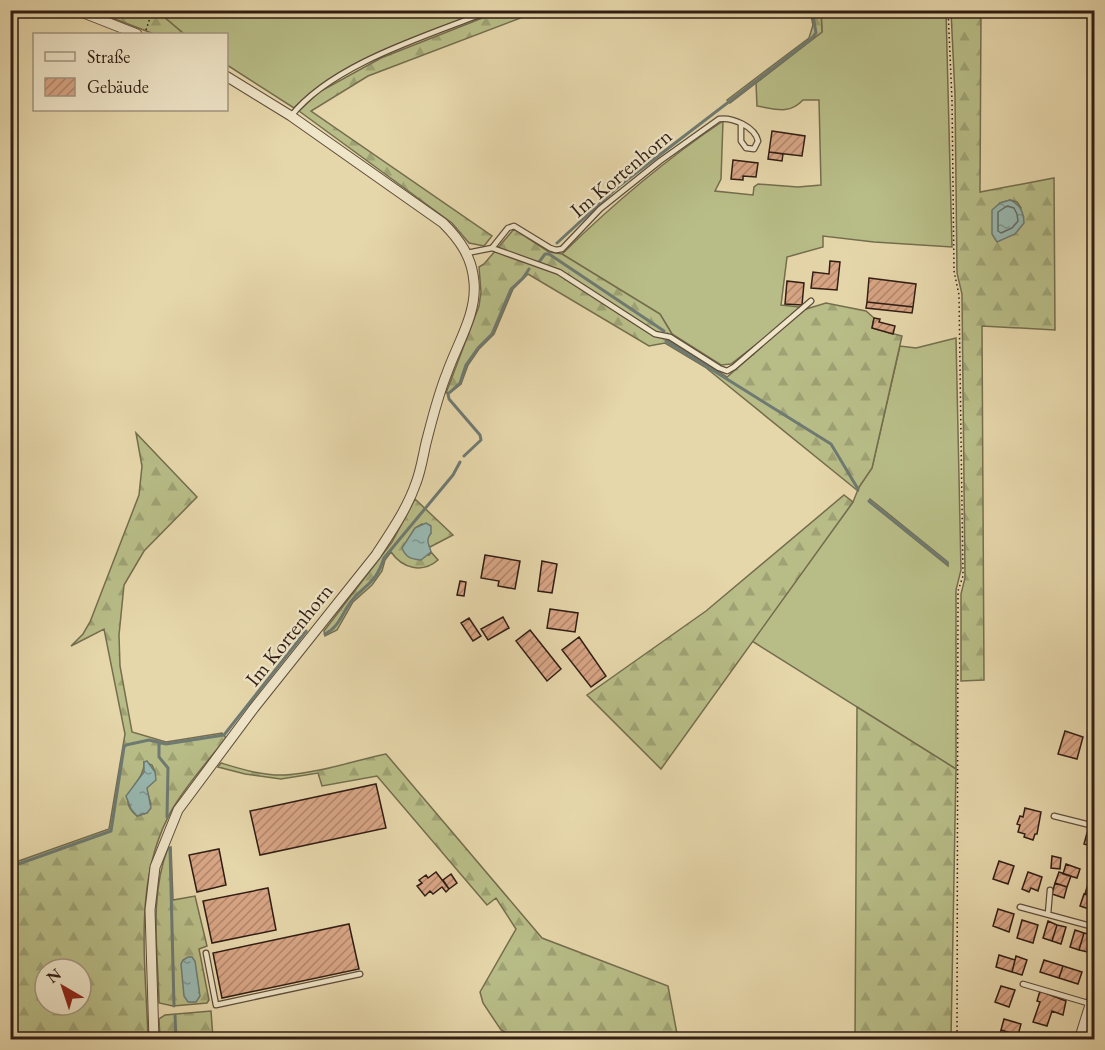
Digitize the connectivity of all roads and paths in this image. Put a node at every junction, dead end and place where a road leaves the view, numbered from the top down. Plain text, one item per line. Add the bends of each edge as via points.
1 (76, 10) edge
2 (150, 10) edge
3 (492, 10) edge
4 (948, 10) edge
5 (134, 33) edge
6 (144, 33) edge
7 (228, 76) edge
8 (291, 116) junction
9 (741, 124) junction
10 (492, 248) junction
11 (467, 253) junction
12 (811, 301) dead end
13 (1054, 816) dead end
14 (1095, 826) edge
15 (1050, 890) dead end
16 (1020, 907) dead end
17 (1048, 914) junction
18 (1095, 927) edge
19 (206, 953) dead end
20 (360, 974) dead end
21 (1023, 984) dead end
22 (1095, 992) edge
23 (1090, 1004) junction
24 (154, 1040) edge
25 (957, 1040) edge
26 (1079, 1040) edge

1 - 5 street
2 - 6 path
3 - 8 lane via 358,65 318,89
4 - 25 path via 954,271 959,295 963,576 958,591
7 - 8 street, Im Kortenhorn
8 - 11 street, Im Kortenhorn via 442,223
9 - 9 lane via 742,145 754,149 757,135
9 - 10 lane, Im Kortenhorn via 727,117 719,118 600,209 562,249 550,248 514,225
10 - 11 lane
10 - 12 lane via 559,272 655,334 670,337 727,370
11 - 24 street, Im Kortenhorn via 474,300 446,374 416,482 405,507 376,555 178,810 155,867 150,910
13 - 14 lane
15 - 17 lane
16 - 17 lane
17 - 18 lane
19 - 20 lane via 216,1005
21 - 23 lane
22 - 23 street
23 - 26 street

